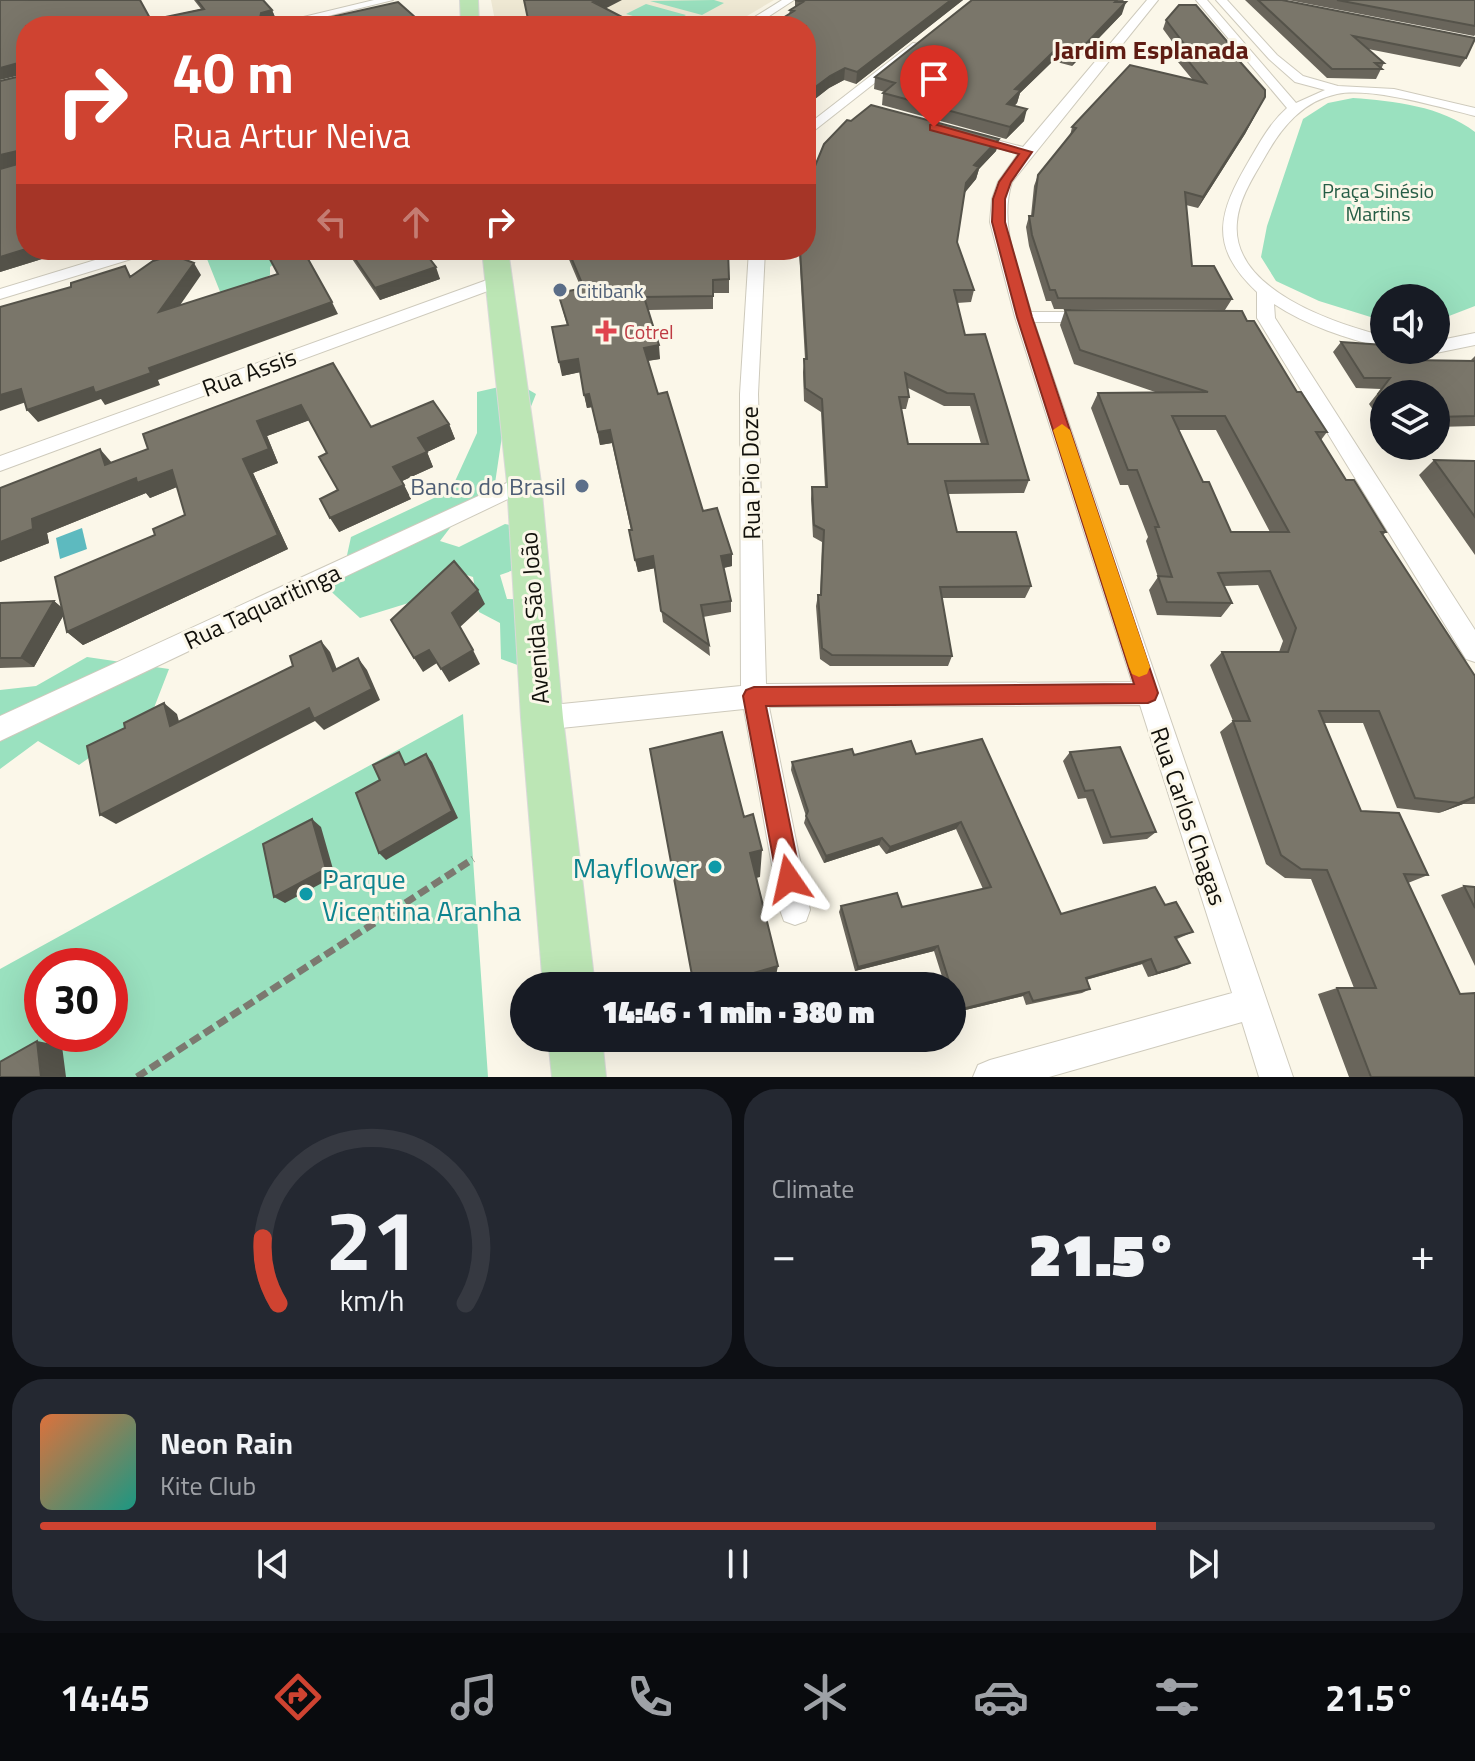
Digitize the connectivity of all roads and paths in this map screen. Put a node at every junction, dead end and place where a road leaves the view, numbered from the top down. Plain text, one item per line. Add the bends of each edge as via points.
1 (388, 0) edge
2 (789, 0) edge
3 (1153, 0) edge
4 (1201, 0) edge
5 (1221, 0) edge
6 (297, 16) edge
7 (763, 16) edge
8 (926, 37) edge
9 (1337, 90) junction
10 (842, 102) junction
11 (857, 106) dead end
12 (1294, 108) junction
13 (1475, 115) edge
14 (816, 124) edge
15 (949, 131) edge
16 (1026, 152) junction
17 (112, 260) edge
18 (756, 260) edge
19 (496, 265) edge
20 (1265, 290) junction
21 (0, 294) edge
22 (1024, 317) junction
23 (1115, 317) edge
24 (1370, 338) edge
25 (1475, 339) edge
26 (1450, 344) edge
27 (0, 464) edge
28 (524, 483) junction
29 (1475, 651) edge
30 (1148, 693) junction
31 (754, 696) junction
32 (542, 718) junction
33 (0, 729) edge
34 (473, 859) dead end
35 (795, 910) dead end
36 (568, 972) edge
37 (1252, 1003) junction
38 (576, 1052) edge
39 (137, 1077) edge
40 (579, 1077) edge
41 (990, 1077) edge
42 (1276, 1077) edge

1 - 6 street
2 - 7 street
3 - 16 street, Rua Carlos Chagas
4 - 12 street
5 - 9 street via 1291,75
8 - 10 street
9 - 12 street
9 - 13 street via 1394,93
10 - 11 street
10 - 14 street
12 - 20 street via 1277,124 1231,209 1229,233 1235,250 1244,270
15 - 16 street
16 - 22 street, Rua Carlos Chagas via 1005,182 998,222
17 - 21 street
18 - 31 street, Rua Pio Doze via 749,394
19 - 27 street, Rua Assis
19 - 28 main road, Avenida São João
20 - 24 street via 1327,326
20 - 29 street via 1258,318
22 - 23 street
22 - 30 street, Rua Carlos Chagas
25 - 26 street
28 - 32 main road, Avenida São João
28 - 33 street, Rua Taquaritinga
30 - 31 street
30 - 37 street, Rua Carlos Chagas
31 - 32 street
31 - 35 street, Rua Pio Doze
32 - 36 main road, Avenida São João
34 - 39 path
37 - 41 street
37 - 42 street, Rua Carlos Chagas
38 - 40 main road

